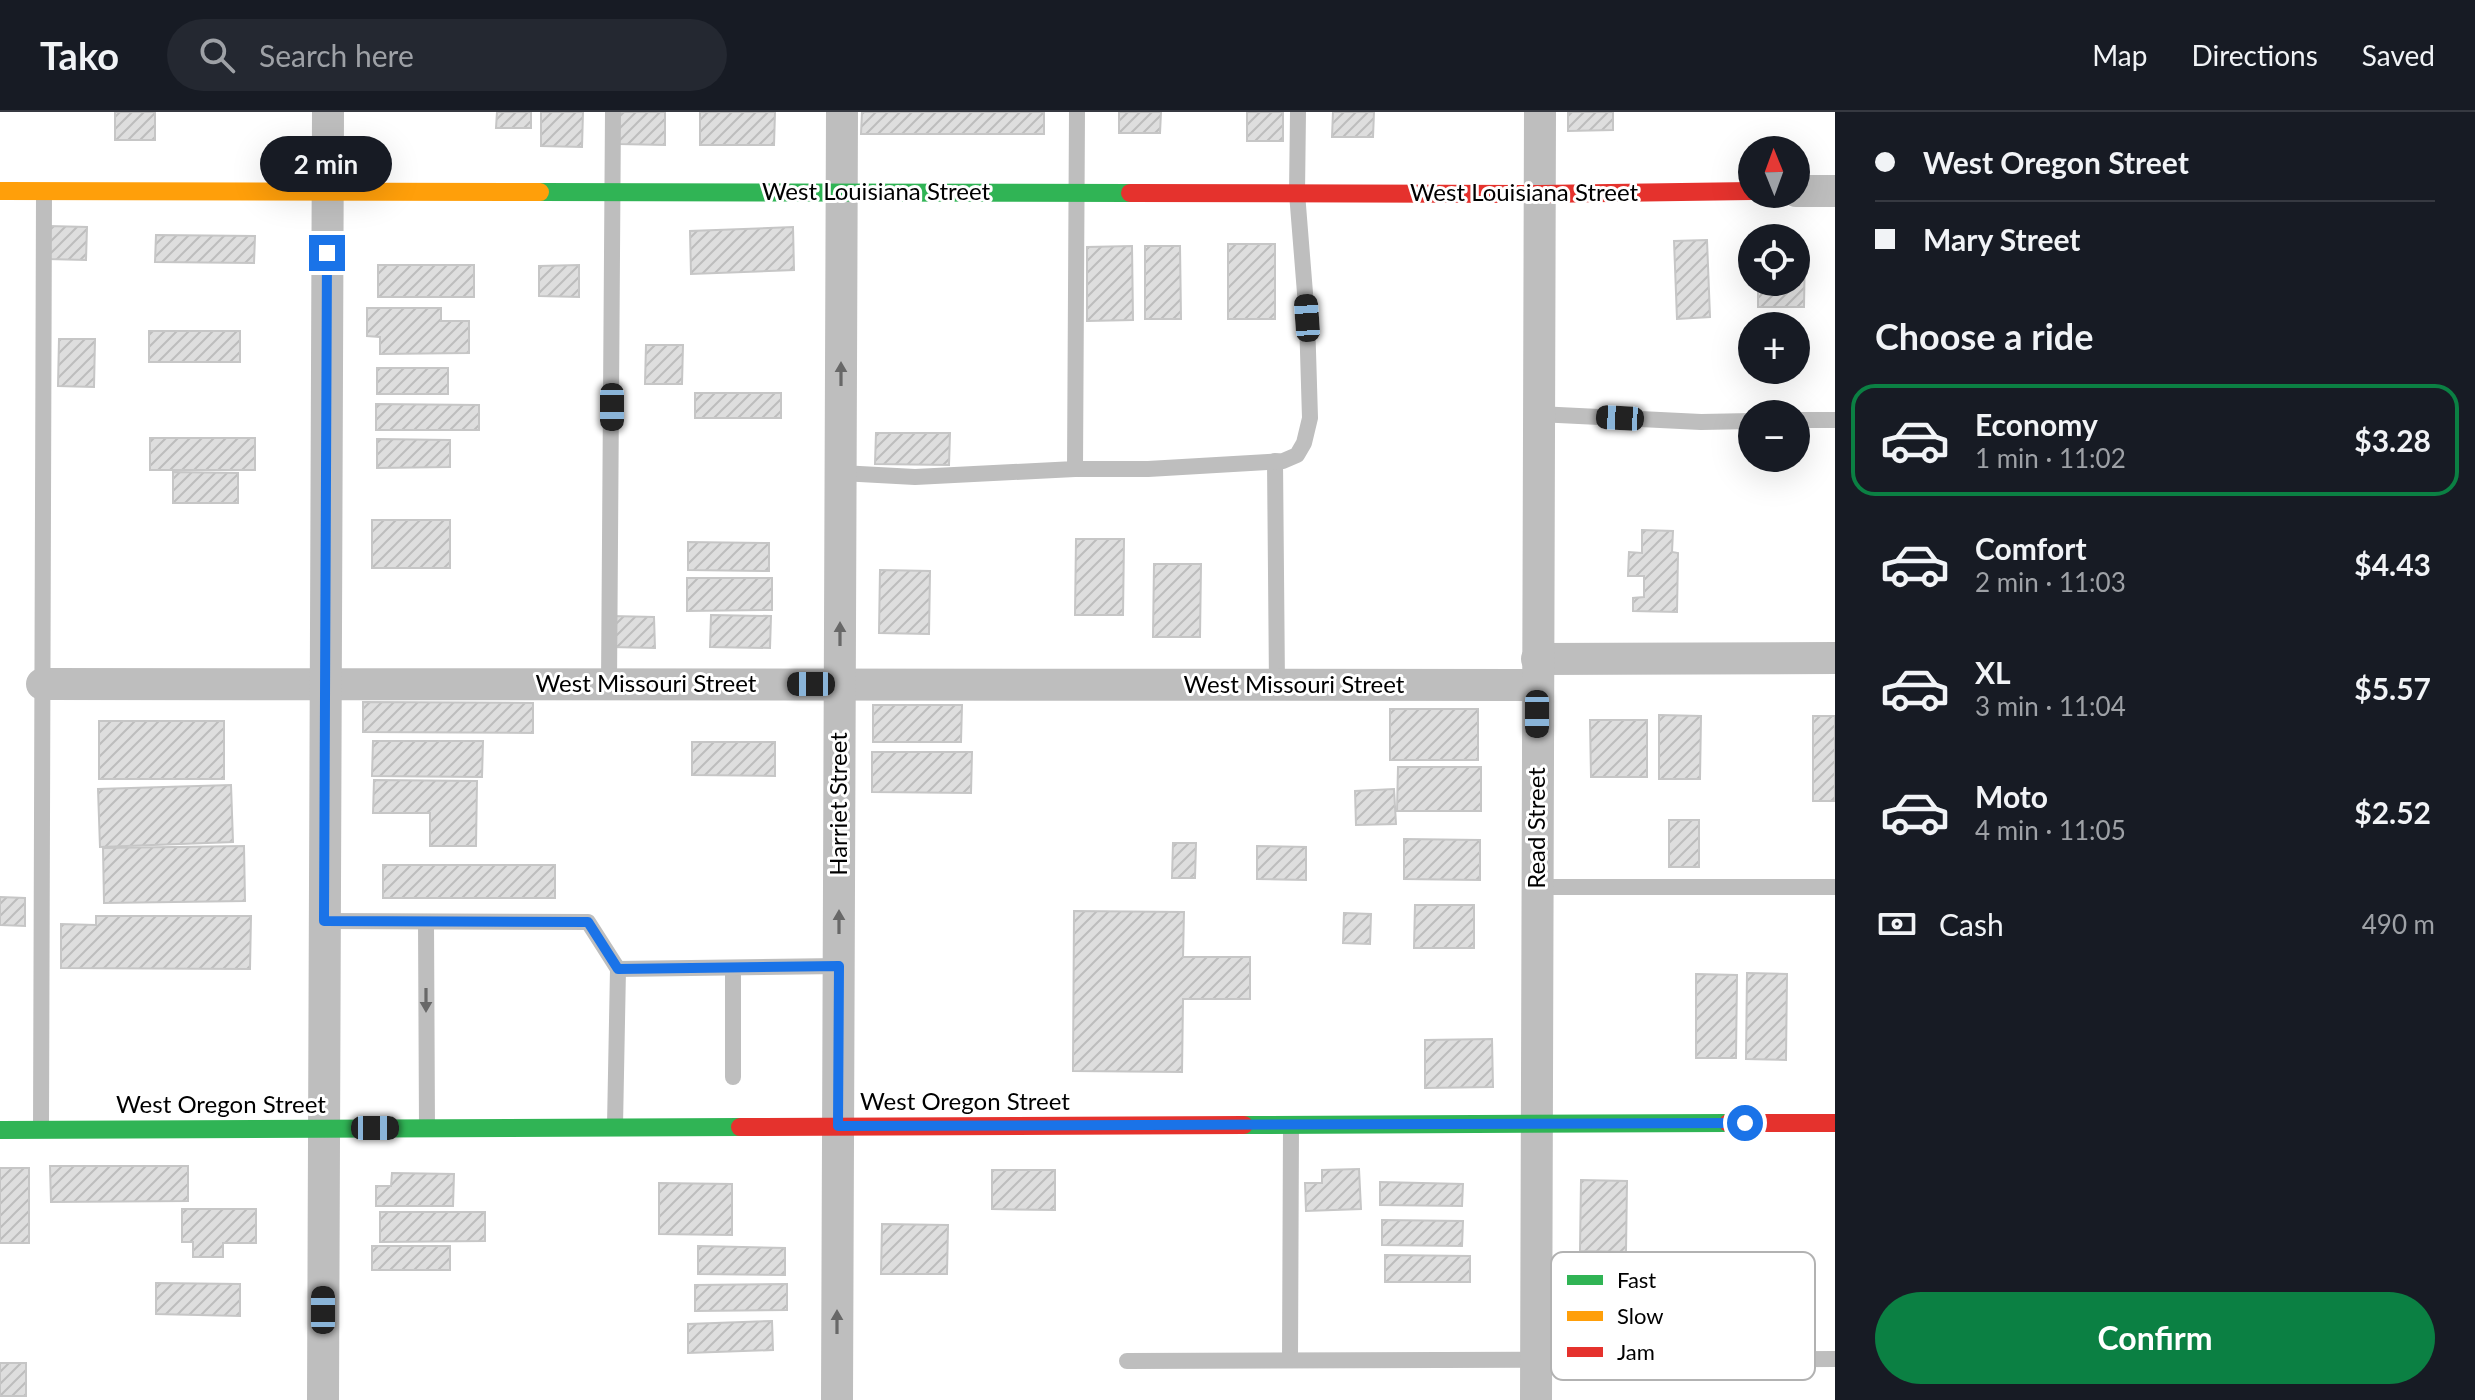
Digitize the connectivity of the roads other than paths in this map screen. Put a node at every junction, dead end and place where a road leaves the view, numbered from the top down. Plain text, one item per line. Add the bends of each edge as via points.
1 (328, 112) edge
2 (613, 112) edge
3 (842, 112) edge
4 (1077, 112) edge
5 (1298, 112) edge
6 (1540, 112) edge
7 (0, 191) edge
8 (44, 191) junction
9 (327, 191) junction
10 (1738, 191) edge
11 (1810, 191) edge
12 (1835, 191) edge
13 (614, 192) junction
14 (842, 192) junction
15 (1076, 192) junction
16 (1297, 193) junction
17 (1539, 194) junction
18 (1538, 414) junction
19 (1810, 420) edge
20 (1835, 420) edge
21 (1738, 421) edge
22 (1275, 461) junction
23 (1075, 469) junction
24 (841, 473) junction
25 (1835, 658) edge
26 (1537, 672) junction
27 (42, 684) junction
28 (325, 684) junction
29 (609, 684) junction
30 (840, 684) junction
31 (1277, 685) junction
32 (1537, 887) junction
33 (1835, 887) edge
34 (324, 921) junction
35 (426, 922) junction
36 (839, 966) junction
37 (733, 968) junction
38 (618, 969) junction
39 (733, 1077) dead end
40 (1835, 1123) edge
41 (1536, 1124) junction
42 (1291, 1125) junction
43 (838, 1126) junction
44 (615, 1127) junction
45 (427, 1128) junction
46 (324, 1129) junction
47 (0, 1130) edge
48 (41, 1130) junction
49 (1815, 1359) edge
50 (1835, 1359) edge
51 (1290, 1360) junction
52 (1536, 1360) junction
53 (1551, 1360) edge
54 (1127, 1361) dead end
55 (323, 1400) edge
56 (837, 1400) edge
57 (1536, 1400) edge

1 - 9 street
2 - 13 lane
3 - 14 street, Harriet Street
4 - 15 lane
5 - 16 lane
6 - 17 street, Read Street
7 - 8 street, West Louisiana Street
8 - 9 street, West Louisiana Street
8 - 27 lane
9 - 13 street, West Louisiana Street
9 - 28 street
10 - 17 street, West Louisiana Street
11 - 12 street
13 - 14 street, West Louisiana Street
13 - 29 lane
14 - 15 street, West Louisiana Street
24 -> 14 street, Harriet Street
15 - 16 street, West Louisiana Street
15 - 23 lane
16 - 17 street, West Louisiana Street
16 - 22 lane via 1310,418 1297,455
17 - 18 street, Read Street
18 - 21 lane
18 - 26 street, Read Street
19 - 20 lane
22 - 23 lane
22 - 31 lane
23 - 24 lane via 915,477
30 -> 24 street, Harriet Street
25 - 26 street, West Missouri Street
26 - 31 street, West Missouri Street
26 - 32 street, Read Street
27 - 28 street, West Missouri Street
27 - 48 lane
28 - 29 street, West Missouri Street
28 - 34 street
29 - 30 street, West Missouri Street
30 - 31 street, West Missouri Street
36 -> 30 street, Harriet Street
32 - 33 lane
32 - 41 street, Read Street
34 - 35 lane
34 - 46 street
35 - 38 lane via 588,922
35 -> 45 lane
36 - 37 lane
36 - 43 street, Harriet Street
37 - 38 lane
37 - 39 lane
38 - 44 lane
40 - 41 street, West Oregon Street
41 - 42 street, West Oregon Street
41 - 52 street, Read Street
42 - 43 street, West Oregon Street
42 - 51 lane
43 - 44 street, West Oregon Street
56 -> 43 street, Harriet Street
44 - 45 street, West Oregon Street
45 - 46 street, West Oregon Street
46 - 48 street, West Oregon Street
46 - 55 street
47 - 48 street, West Oregon Street
49 - 50 lane
51 - 52 lane
51 - 54 lane
52 - 53 lane
52 - 57 street, Read Street

